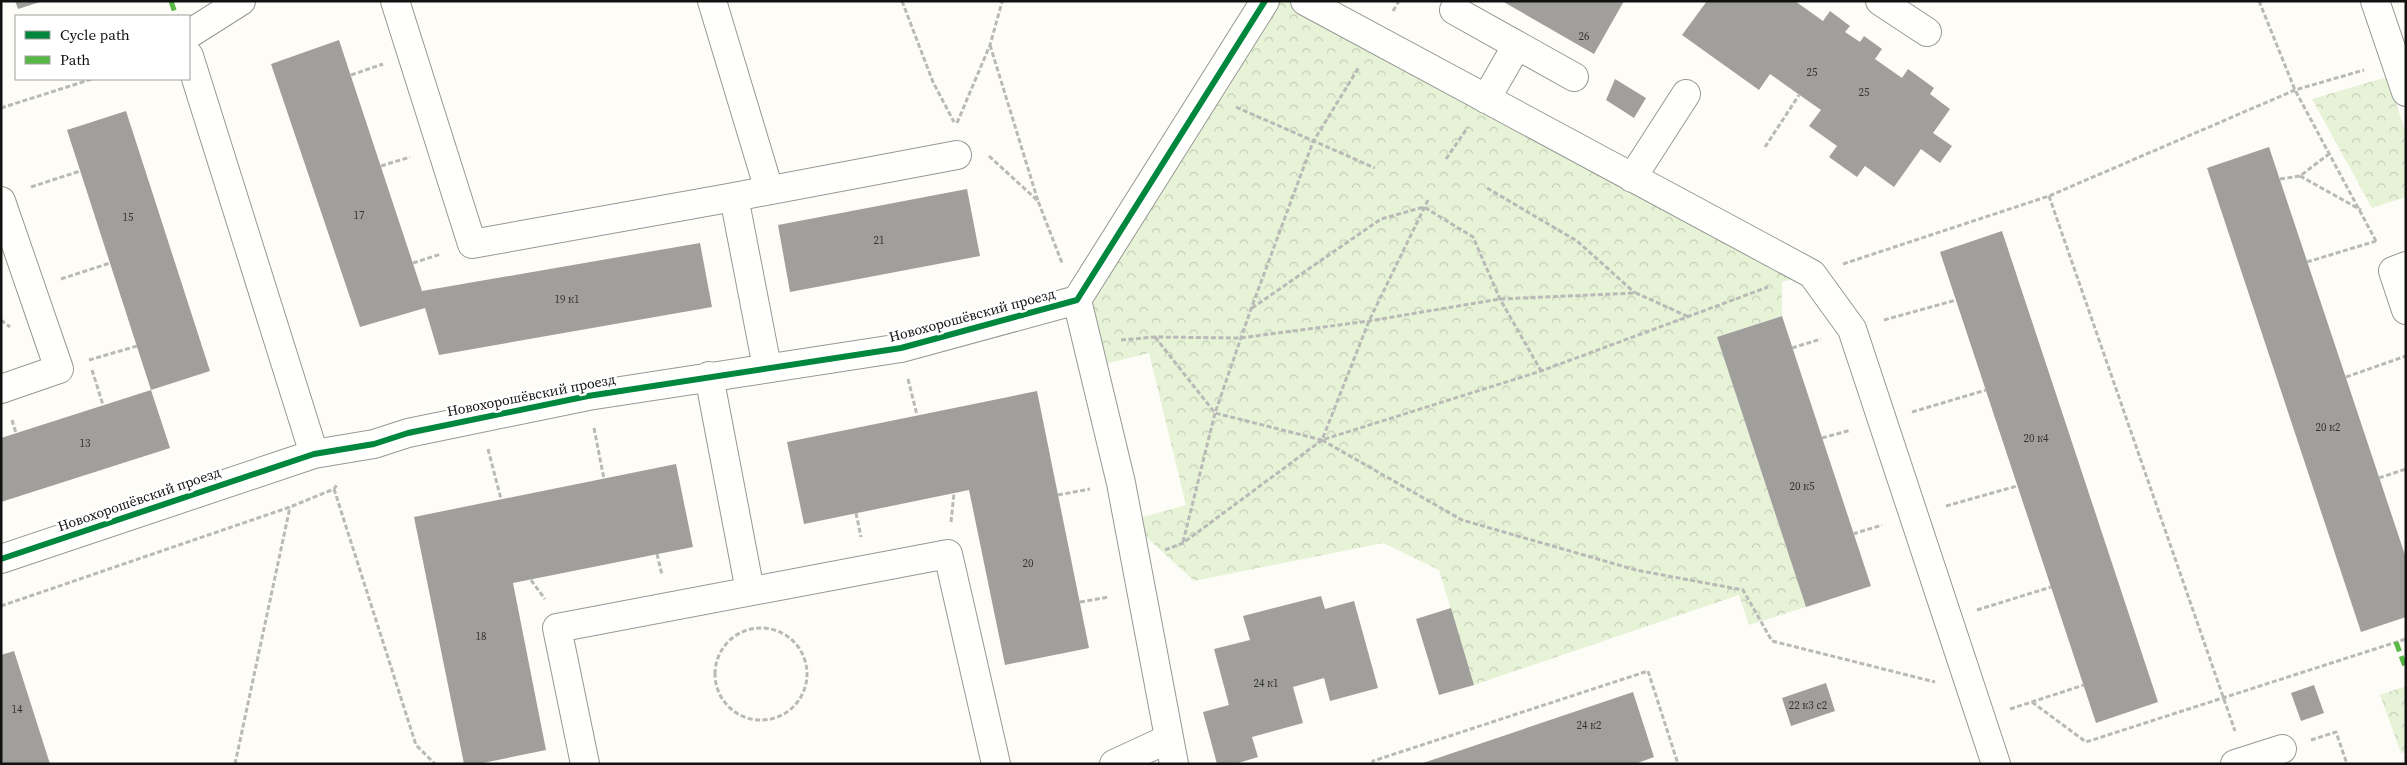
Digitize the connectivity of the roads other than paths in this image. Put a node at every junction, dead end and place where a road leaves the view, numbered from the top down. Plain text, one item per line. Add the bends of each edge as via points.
1 (241, 1) edge
2 (394, 1) edge
3 (712, 1) edge
4 (1264, 1) edge
5 (1305, 1) edge
6 (1880, 1) edge
7 (2375, 1) edge
8 (1454, 10) dead end
9 (1927, 32) dead end
10 (190, 33) edge
11 (1517, 45) junction
12 (190, 59) edge
13 (1574, 77) dead end
14 (2406, 92) edge
15 (1686, 94) dead end
16 (1486, 99) junction
17 (957, 155) road end
18 (1632, 178) junction
19 (769, 190) junction
20 (734, 196) junction
21 (1, 201) edge
22 (2399, 268) edge
23 (1077, 300) junction
24 (2406, 310) edge
25 (767, 367) junction
26 (710, 376) junction
27 (1, 389) edge
28 (314, 454) junction
29 (1, 559) edge
30 (750, 591) junction
31 (2282, 749) road end
32 (1171, 751) edge
33 (2240, 762) edge
34 (585, 764) edge
35 (996, 764) edge
36 (1114, 764) edge
37 (1996, 764) edge

1 - 10 street
2 - 20 street via 472,244
3 - 19 street
4 - 23 street
5 - 16 street
6 - 9 street
7 - 14 street
8 - 11 street
11 - 13 street
11 - 16 street
12 - 28 street
15 - 18 street
16 - 18 street
17 - 19 street
18 - 37 street via 1812,274 1852,329
19 - 20 street
20 - 25 street
21 - 27 street via 59,369
22 - 24 street
23 - 25 street, Новохорошёвский проезд via 901,348
23 - 32 street via 1122,483
25 - 26 street, Новохорошёвский проезд
26 - 28 street, Новохорошёвский проезд via 480,417 408,432 374,444
26 - 30 street
28 - 29 street, Новохорошёвский проезд
30 - 34 street via 557,628
30 - 35 street via 948,554
31 - 33 street
32 - 36 street

